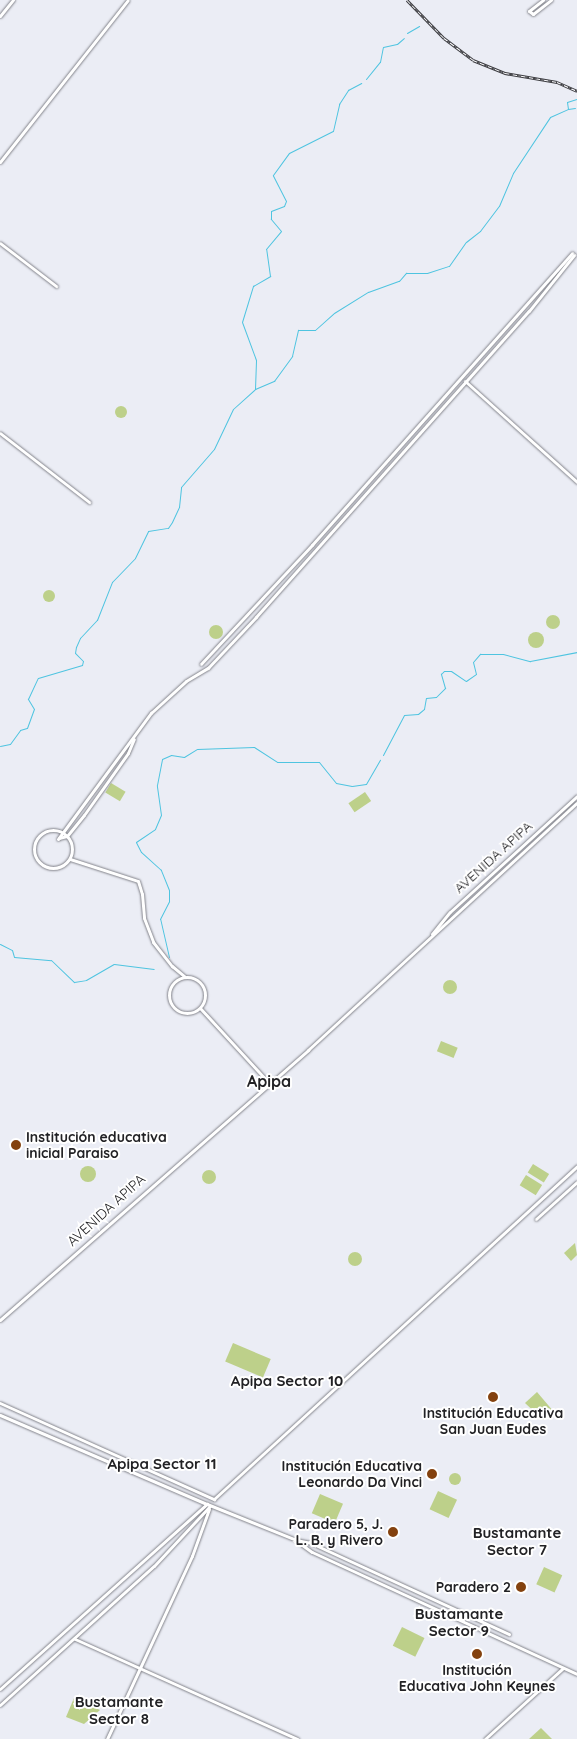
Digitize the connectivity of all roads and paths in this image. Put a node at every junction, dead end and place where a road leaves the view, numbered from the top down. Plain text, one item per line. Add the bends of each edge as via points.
1 (13, 0) edge
2 (128, 0) edge
3 (543, 0) edge
4 (550, 0) edge
5 (0, 16) edge
6 (0, 162) edge
7 (0, 243) edge
8 (56, 286) dead end
9 (465, 381) junction
10 (0, 433) edge
11 (577, 482) edge
12 (89, 502) dead end
13 (201, 664) dead end
14 (134, 739) junction
15 (577, 796) edge
16 (577, 803) edge
17 (62, 833) junction
18 (67, 836) junction
19 (70, 859) junction
20 (428, 939) junction
21 (185, 977) junction
22 (200, 1008) junction
23 (269, 1083) junction
24 (577, 1166) edge
25 (577, 1182) edge
26 (536, 1219) dead end
27 (0, 1320) edge
28 (0, 1403) edge
29 (0, 1415) edge
30 (208, 1505) junction
31 (296, 1540) junction
32 (509, 1634) dead end
33 (75, 1639) junction
34 (563, 1668) junction
35 (139, 1669) junction
36 (577, 1674) edge
37 (0, 1689) edge
38 (0, 1705) edge
39 (107, 1739) edge
40 (298, 1739) edge
41 (484, 1739) edge

1 - 5 street
2 - 6 street
3 - 4 street via 529,11 533,14
7 - 8 street
9 - 11 street
9 - 13 street via 529,311 573,254
9 - 14 street via 244,630 208,668 186,681 151,713
10 - 12 street
14 - 17 street
14 - 18 street via 128,754
15 - 20 street, AVENIDA APIPA via 450,912
16 - 20 street, AVENIDA APIPA
17 - 18 street
17 - 18 street via 58,839
17 - 19 street via 44,831 36,842 35,856 42,865 54,868
18 - 19 street via 73,848
19 - 21 street via 138,881 144,918 153,942
20 - 23 street, AVENIDA APIPA
21 - 22 street via 203,988
21 - 22 street via 170,985 173,1005 188,1013
22 - 23 street
23 - 27 street, AVENIDA APIPA
24 - 28 street via 214,1499
25 - 26 street
29 - 30 street
30 - 31 street
30 - 33 street via 154,1566
30 - 35 street via 192,1556
30 - 37 street
31 - 32 street via 311,1543
31 - 34 street via 317,1554
33 - 35 street
33 - 38 street
34 - 36 street
34 - 41 street
35 - 39 street
35 - 40 street

